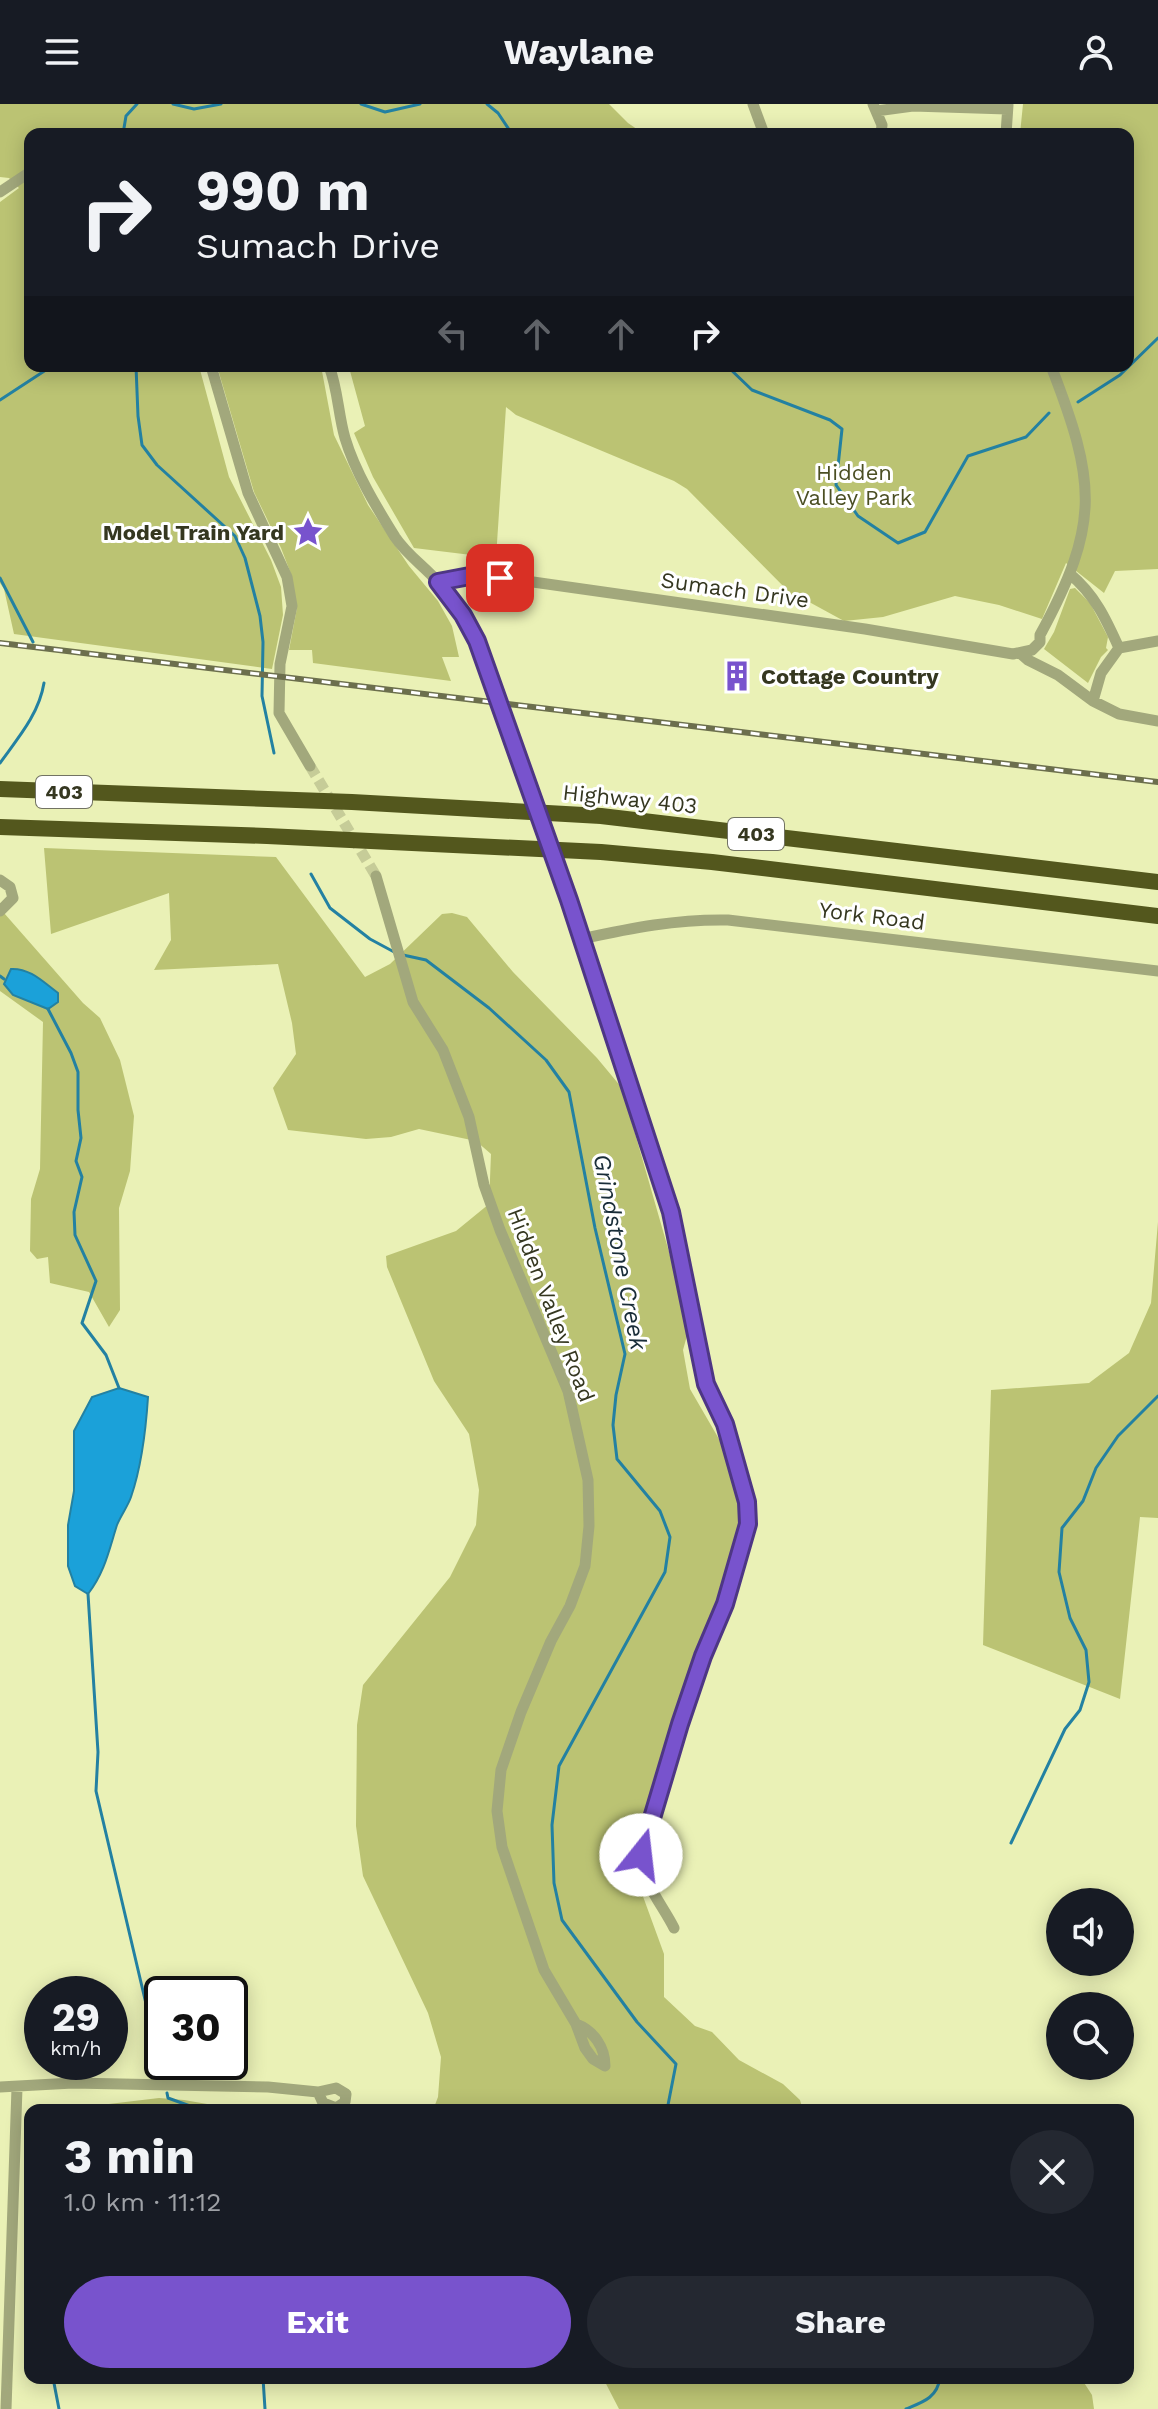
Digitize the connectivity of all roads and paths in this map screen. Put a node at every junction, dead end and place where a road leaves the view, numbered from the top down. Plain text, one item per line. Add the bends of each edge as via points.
1 (753, 104) edge
2 (1007, 106) edge
3 (875, 107) edge
4 (762, 128) edge
5 (882, 128) edge
6 (1006, 128) edge
7 (24, 176) edge
8 (0, 192) edge
9 (213, 372) edge
10 (330, 372) edge
11 (1053, 372) edge
12 (1070, 574) junction
13 (438, 582) junction
14 (1158, 641) edge
15 (1119, 648) junction
16 (1023, 651) junction
17 (1093, 701) junction
18 (1158, 721) edge
19 (310, 766) tunnel mouth
20 (0, 789) edge
21 (0, 830) edge
22 (376, 876) tunnel mouth
23 (0, 880) edge
24 (1158, 882) edge
25 (0, 911) edge
26 (1158, 916) edge
27 (581, 939) junction
28 (1158, 971) edge
29 (674, 1928) dead end
30 (576, 2024) dead end
31 (0, 2087) edge
32 (17, 2088) junction
33 (318, 2092) dead end
34 (6, 2409) edge

1 - 4 street
2 - 3 street
2 - 6 street
3 - 5 street
7 - 8 street
9 - 19 street via 248,493 287,577 292,606 280,664 279,713
10 - 13 street via 346,442 361,474 395,537
11 - 12 street via 1085,469 1081,541
12 - 15 street via 1091,593
12 - 16 street via 1040,642
13 - 16 street, Sumach Drive via 475,575 526,581 1013,654
13 - 27 street, bridge via 477,641
14 - 15 street
15 - 17 street via 1101,673
16 - 17 street
17 - 18 street via 1119,714
20 - 24 highway, Highway 403 / 403 via 601,816
21 - 26 highway, 403 via 601,852
22 - 30 street, Hidden Valley Road via 413,1002 443,1050 469,1117 500,1230 568,1391 588,1480 585,1566 521,1712 501,1770 497,1811 502,1847 544,1970
23 - 25 street via 10,887 13,898
27 - 28 street, York Road via 661,922 728,920
27 - 29 street via 671,1212 706,1384 725,1424 747,1502 748,1524 725,1604 680,1724 641,1855 651,1891
31 - 32 street
32 - 33 street via 73,2083
32 - 34 street

